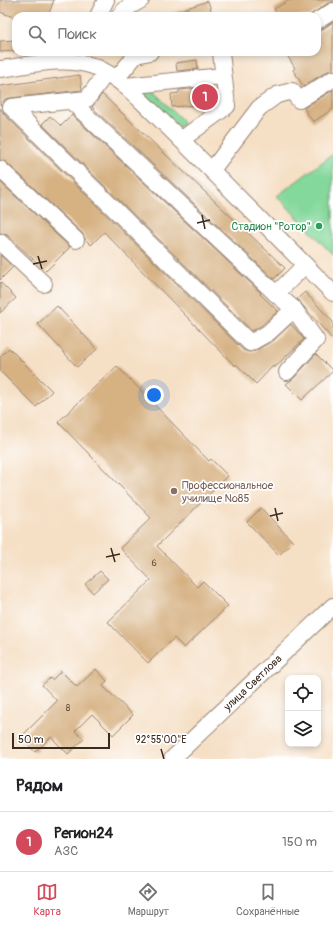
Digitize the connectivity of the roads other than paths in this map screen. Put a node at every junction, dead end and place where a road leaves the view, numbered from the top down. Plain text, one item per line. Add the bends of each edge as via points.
1 (106, 0) edge
2 (140, 0) edge
3 (333, 11) edge
4 (100, 12) edge
5 (123, 12) edge
6 (321, 18) edge
7 (134, 56) edge
8 (222, 56) edge
9 (105, 68) edge
10 (0, 69) edge
11 (224, 76) junction
12 (333, 79) edge
13 (72, 102) junction
14 (6, 108) edge
15 (181, 140) junction
16 (0, 169) edge
17 (212, 170) junction
18 (76, 240) dead end
19 (0, 242) edge
20 (305, 265) junction
21 (44, 284) dead end
22 (333, 293) edge
23 (276, 294) junction
24 (294, 309) junction
25 (287, 372) dead end
26 (333, 606) edge
27 (172, 759) edge

1 - 4 street
2 - 5 street
3 - 6 street
7 - 9 street
8 - 11 street
9 - 10 street via 74,62 56,62
9 - 11 street
9 - 13 street via 87,100
9 - 15 street
11 - 15 street via 226,106
12 - 17 street via 299,100 292,91 277,94 259,108
13 - 14 street
13 - 23 street
14 - 24 street via 250,343 268,333
15 - 17 street
16 - 18 street
17 - 20 street
19 - 21 street
20 - 22 street
20 - 23 street
23 - 24 street
24 - 25 street via 316,340
26 - 27 street, улица Светлова

